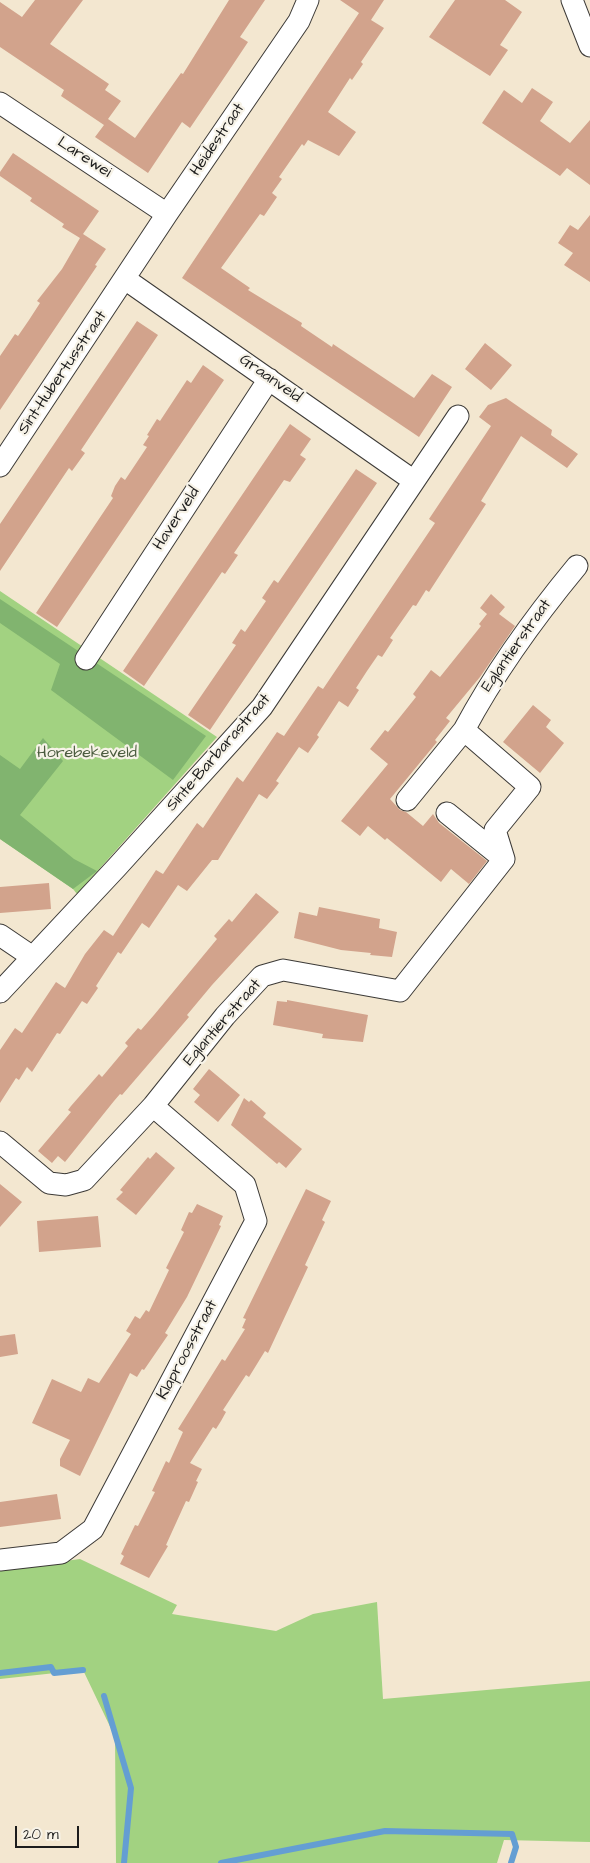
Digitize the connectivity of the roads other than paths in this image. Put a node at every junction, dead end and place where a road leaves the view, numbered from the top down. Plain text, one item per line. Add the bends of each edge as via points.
1 (308, 0) edge
2 (572, 0) edge
3 (590, 46) edge
4 (0, 103) edge
5 (167, 214) junction
6 (126, 279) junction
7 (269, 379) junction
8 (458, 416) dead end
9 (0, 466) edge
10 (414, 481) junction
11 (577, 566) dead end
12 (86, 660) dead end
13 (464, 730) junction
14 (407, 800) dead end
15 (447, 813) dead end
16 (504, 859) junction
17 (0, 935) edge
18 (31, 956) junction
19 (0, 992) edge
20 (153, 1106) junction
21 (0, 1142) edge
22 (0, 1560) edge

1 - 5 street, Heidestraat via 299,22
2 - 3 street
4 - 5 street, Larewei
5 - 6 street, Heidestraat
6 - 7 street, Graanveld
6 - 9 street, Sint-Hubertusstraat
7 - 10 street, Graanveld
7 - 12 street, Haverveld
8 - 10 street, Sinte-Barbarastraat
10 - 18 street, Sinte-Barbarastraat via 262,707 111,874
11 - 13 street, Eglantierstraat via 531,622 487,686
13 - 14 street, Eglantierstraat
13 - 16 street via 530,787 495,830
15 - 16 street
16 - 20 street, Eglantierstraat via 400,991 283,970 262,976 225,1016
17 - 18 street
18 - 19 street, Sinte-Barbarastraat
20 - 21 street, Eglantierstraat via 84,1180 66,1185 49,1183
20 - 22 street, Klaproosstraat via 245,1185 256,1221 93,1529 61,1553

